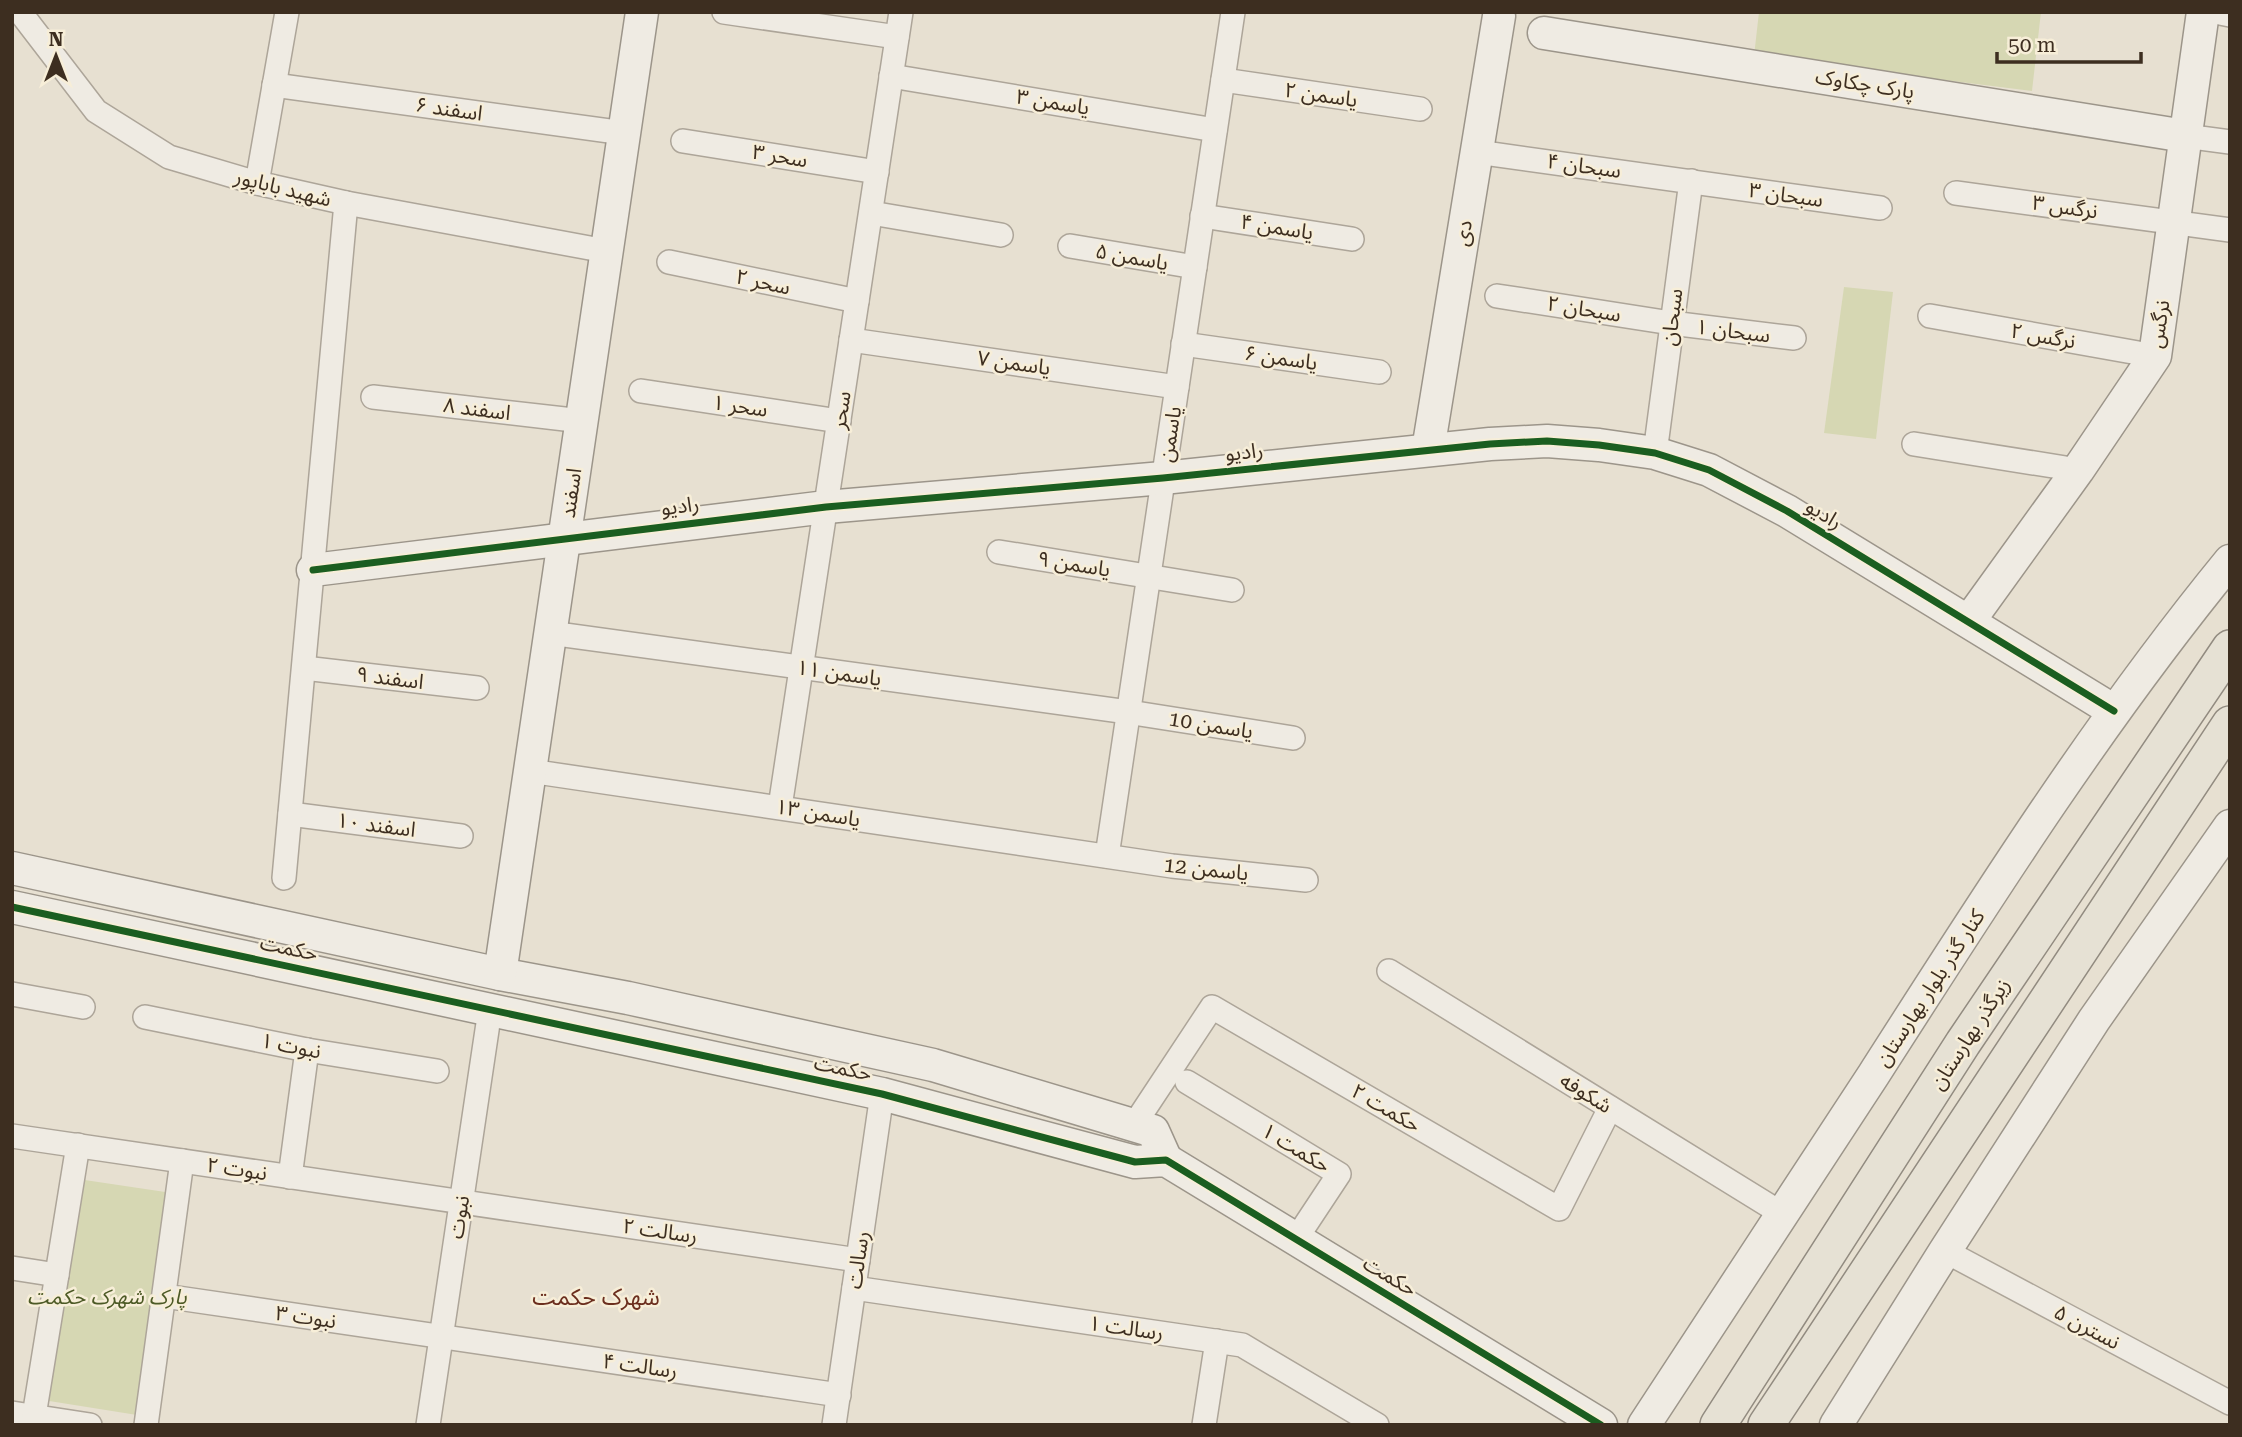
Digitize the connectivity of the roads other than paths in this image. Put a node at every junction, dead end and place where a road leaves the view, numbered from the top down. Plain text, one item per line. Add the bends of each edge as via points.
1 (20, 12) edge
2 (287, 12) edge
3 (642, 12) edge
4 (724, 12) edge
5 (901, 12) edge
6 (1233, 12) edge
7 (2203, 12) edge
8 (2215, 12) edge
9 (1498, 14) edge
10 (2230, 15) edge
11 (1555, 23) edge
12 (897, 37) junction
13 (891, 76) junction
14 (1223, 80) junction
15 (274, 85) junction
16 (1420, 109) dead end
17 (1215, 130) junction
18 (624, 133) junction
19 (2185, 136) junction
20 (683, 141) dead end
21 (2230, 142) edge
22 (1477, 152) junction
23 (877, 172) junction
24 (1691, 181) junction
25 (257, 183) junction
26 (1956, 192) dead end
27 (346, 203) junction
28 (1880, 208) dead end
29 (871, 213) junction
30 (1202, 216) junction
31 (2174, 222) junction
32 (2230, 230) edge
33 (1001, 235) dead end
34 (1352, 239) dead end
35 (1070, 246) dead end
36 (606, 251) junction
37 (669, 262) dead end
38 (1195, 267) junction
39 (1496, 296) dead end
40 (857, 301) junction
41 (1930, 316) dead end
42 (1671, 323) junction
43 (1794, 338) dead end
44 (851, 340) junction
45 (1183, 344) junction
46 (2155, 356) junction
47 (1380, 372) dead end
48 (1177, 387) junction
49 (641, 391) dead end
50 (373, 397) dead end
51 (582, 421) junction
52 (839, 421) junction
53 (1914, 444) dead end
54 (1428, 450) junction
55 (1656, 453) junction
56 (2078, 470) junction
57 (1163, 478) junction
58 (826, 507) junction
59 (564, 538) junction
60 (999, 552) dead end
61 (2230, 561) edge
62 (313, 570) junction
63 (1149, 576) junction
64 (1232, 590) dead end
65 (1969, 621) junction
66 (551, 633) junction
67 (2230, 648) edge
68 (802, 667) junction
69 (304, 668) junction
70 (477, 688) dead end
71 (2114, 711) junction
72 (1128, 712) junction
73 (2230, 724) edge
74 (1293, 738) dead end
75 (530, 771) junction
76 (780, 807) junction
77 (290, 814) junction
78 (2230, 826) edge
79 (461, 836) dead end
80 (1107, 856) junction
81 (12, 868) edge
82 (284, 878) dead end
83 (1306, 880) dead end
84 (12, 907) edge
85 (226, 914) junction
86 (210, 950) junction
87 (1389, 971) dead end
88 (500, 974) junction
89 (12, 995) edge
90 (83, 1007) dead end
91 (490, 1010) junction
92 (145, 1017) dead end
93 (307, 1050) junction
94 (438, 1071) dead end
95 (1187, 1082) dead end
96 (882, 1094) junction
97 (1610, 1108) junction
98 (1134, 1125) junction
99 (12, 1136) edge
100 (78, 1145) junction
101 (1166, 1160) junction
102 (182, 1161) junction
103 (290, 1177) junction
104 (462, 1202) junction
105 (1784, 1215) junction
106 (1296, 1239) junction
107 (1945, 1251) junction
108 (858, 1260) junction
109 (12, 1268) edge
110 (57, 1275) junction
111 (854, 1288) junction
112 (171, 1297) dead end
113 (442, 1336) junction
114 (1217, 1341) junction
115 (839, 1395) junction
116 (2229, 1402) edge
117 (23, 1415) edge
118 (90, 1425) edge
119 (146, 1425) edge
120 (428, 1425) edge
121 (834, 1425) edge
122 (1204, 1425) edge
123 (1377, 1425) edge
124 (1601, 1425) edge
125 (1644, 1425) edge
126 (1718, 1425) edge
127 (1766, 1425) edge
128 (1836, 1425) edge

1 - 25 street, شهید باباپور via 96,111 169,157
2 - 15 street
3 - 18 street, اسفند
4 - 12 street
5 - 12 street, سحر
6 - 14 street, یاسمن
7 - 19 street, نرگس
8 - 10 street
9 - 11 street, پارک چکاوک via 1510,26 1526,31
9 - 22 street, دی
11 - 19 street, پارک چکاوک
12 - 13 street, سحر
13 - 17 street, یاسمن ۳
13 - 23 street, سحر
14 - 16 street, یاسمن ۲
14 - 17 street, یاسمن
15 - 18 street, اسفند ۶
15 - 25 street
17 - 30 street, یاسمن
18 - 36 street, اسفند
19 - 21 street
19 - 31 street, نرگس
20 - 23 street, سحر ۳
22 - 24 street, سبحان ۴
22 - 54 street, دی
23 - 29 street, سحر
24 - 28 street, سبحان ۳
24 - 42 street, سبحان
25 - 27 street, شهید باباپور
26 - 31 street, نرگس ۳
27 - 36 street, شهید باباپور
27 - 62 street
29 - 33 street
29 - 40 street, سحر
30 - 34 street, یاسمن ۴
30 - 38 street, یاسمن
31 - 32 street, نرگس ۳
31 - 46 street, نرگس
35 - 38 street, یاسمن ۵
36 - 51 street, اسفند
37 - 40 street, سحر ۲
38 - 45 street, یاسمن
39 - 42 street, سبحان ۲
40 - 44 street, سحر
41 - 46 street, نرگس ۲
42 - 43 street, سبحان ۱
42 - 55 street, سبحان
44 - 48 street, یاسمن ۷
44 - 52 street, سحر
45 - 47 street, یاسمن ۶
45 - 48 street, یاسمن
46 - 56 street, نرگس
48 - 57 street, یاسمن
49 - 52 street, سحر ۱
50 - 51 street, اسفند ۸
51 - 59 street, اسفند
52 - 58 street, سحر
53 - 56 street
54 - 55 street, رادیو via 1547,441
54 - 57 street, رادیو
55 - 65 street, رادیو via 1732,481
56 - 65 street, نرگس
57 - 58 street, رادیو
57 - 63 street, یاسمن
58 - 59 street, رادیو
58 - 68 street, سحر
59 - 62 street, رادیو
59 - 66 street, اسفند
60 - 63 street, یاسمن ۹
61 - 71 street, کنار گذر بلوار بهارستان
62 - 69 street
63 - 64 street, یاسمن ۹
63 - 72 street, یاسمن
65 - 71 street, رادیو
66 - 68 street, یاسمن ۱۱
66 - 75 street, اسفند
67 - 126 main road, زیرگذر بهارستان via 1962,1043
68 - 72 street, یاسمن ۱۱
68 - 76 street, سحر
69 - 70 street, اسفند ۹
69 - 77 street
71 - 105 street, کنار گذر بلوار بهارستان via 1983,904
72 - 74 street, یاسمن 10
72 - 80 street, یاسمن
73 - 127 main road
75 - 76 street, یاسمن ۱۳
75 - 88 street, اسفند
76 - 80 street, یاسمن ۱۳
77 - 79 street, اسفند ۱۰
77 - 82 street
78 - 107 street via 2094,1020
80 - 83 street, یاسمن 12
81 - 85 street, حکمت
84 - 86 street, حکمت
85 - 86 street
85 - 88 street, حکمت
86 - 91 street, حکمت
87 - 97 street, شکوفه
88 - 98 street, حکمت via 933,1065
89 - 90 street
91 - 96 street, حکمت
91 - 104 street, نبوت
92 - 93 street, نبوت ۱
93 - 94 street, نبوت ۱
93 - 103 street
95 - 106 street, حکمت ۱ via 1339,1174
96 - 101 street, حکمت via 1135,1161
96 - 108 street, رسالت
97 - 98 street, حکمت ۲ via 1559,1209 1213,1007
97 - 105 street, شکوفه
98 - 101 street, حکمت via 1153,1131
99 - 100 street, نبوت ۲
100 - 102 street, نبوت ۲
100 - 110 street
101 - 106 street, حکمت
102 - 103 street, نبوت ۲
102 - 119 street
103 - 104 street, نبوت ۲
104 - 108 street, رسالت ۲
104 - 113 street, نبوت
105 - 125 street, کنار گذر بلوار بهارستان
106 - 124 street, حکمت
107 - 116 street, نسترن ۵
107 - 128 street
108 - 111 street, رسالت
109 - 110 street
110 - 117 street
111 - 114 street, رسالت ۱
111 - 115 street, رسالت
112 - 113 street, نبوت ۳
113 - 115 street, رسالت ۴
113 - 120 street, نبوت
114 - 122 street
114 - 123 street, رسالت ۱ via 1242,1345
115 - 121 street, رسالت
117 - 118 street

